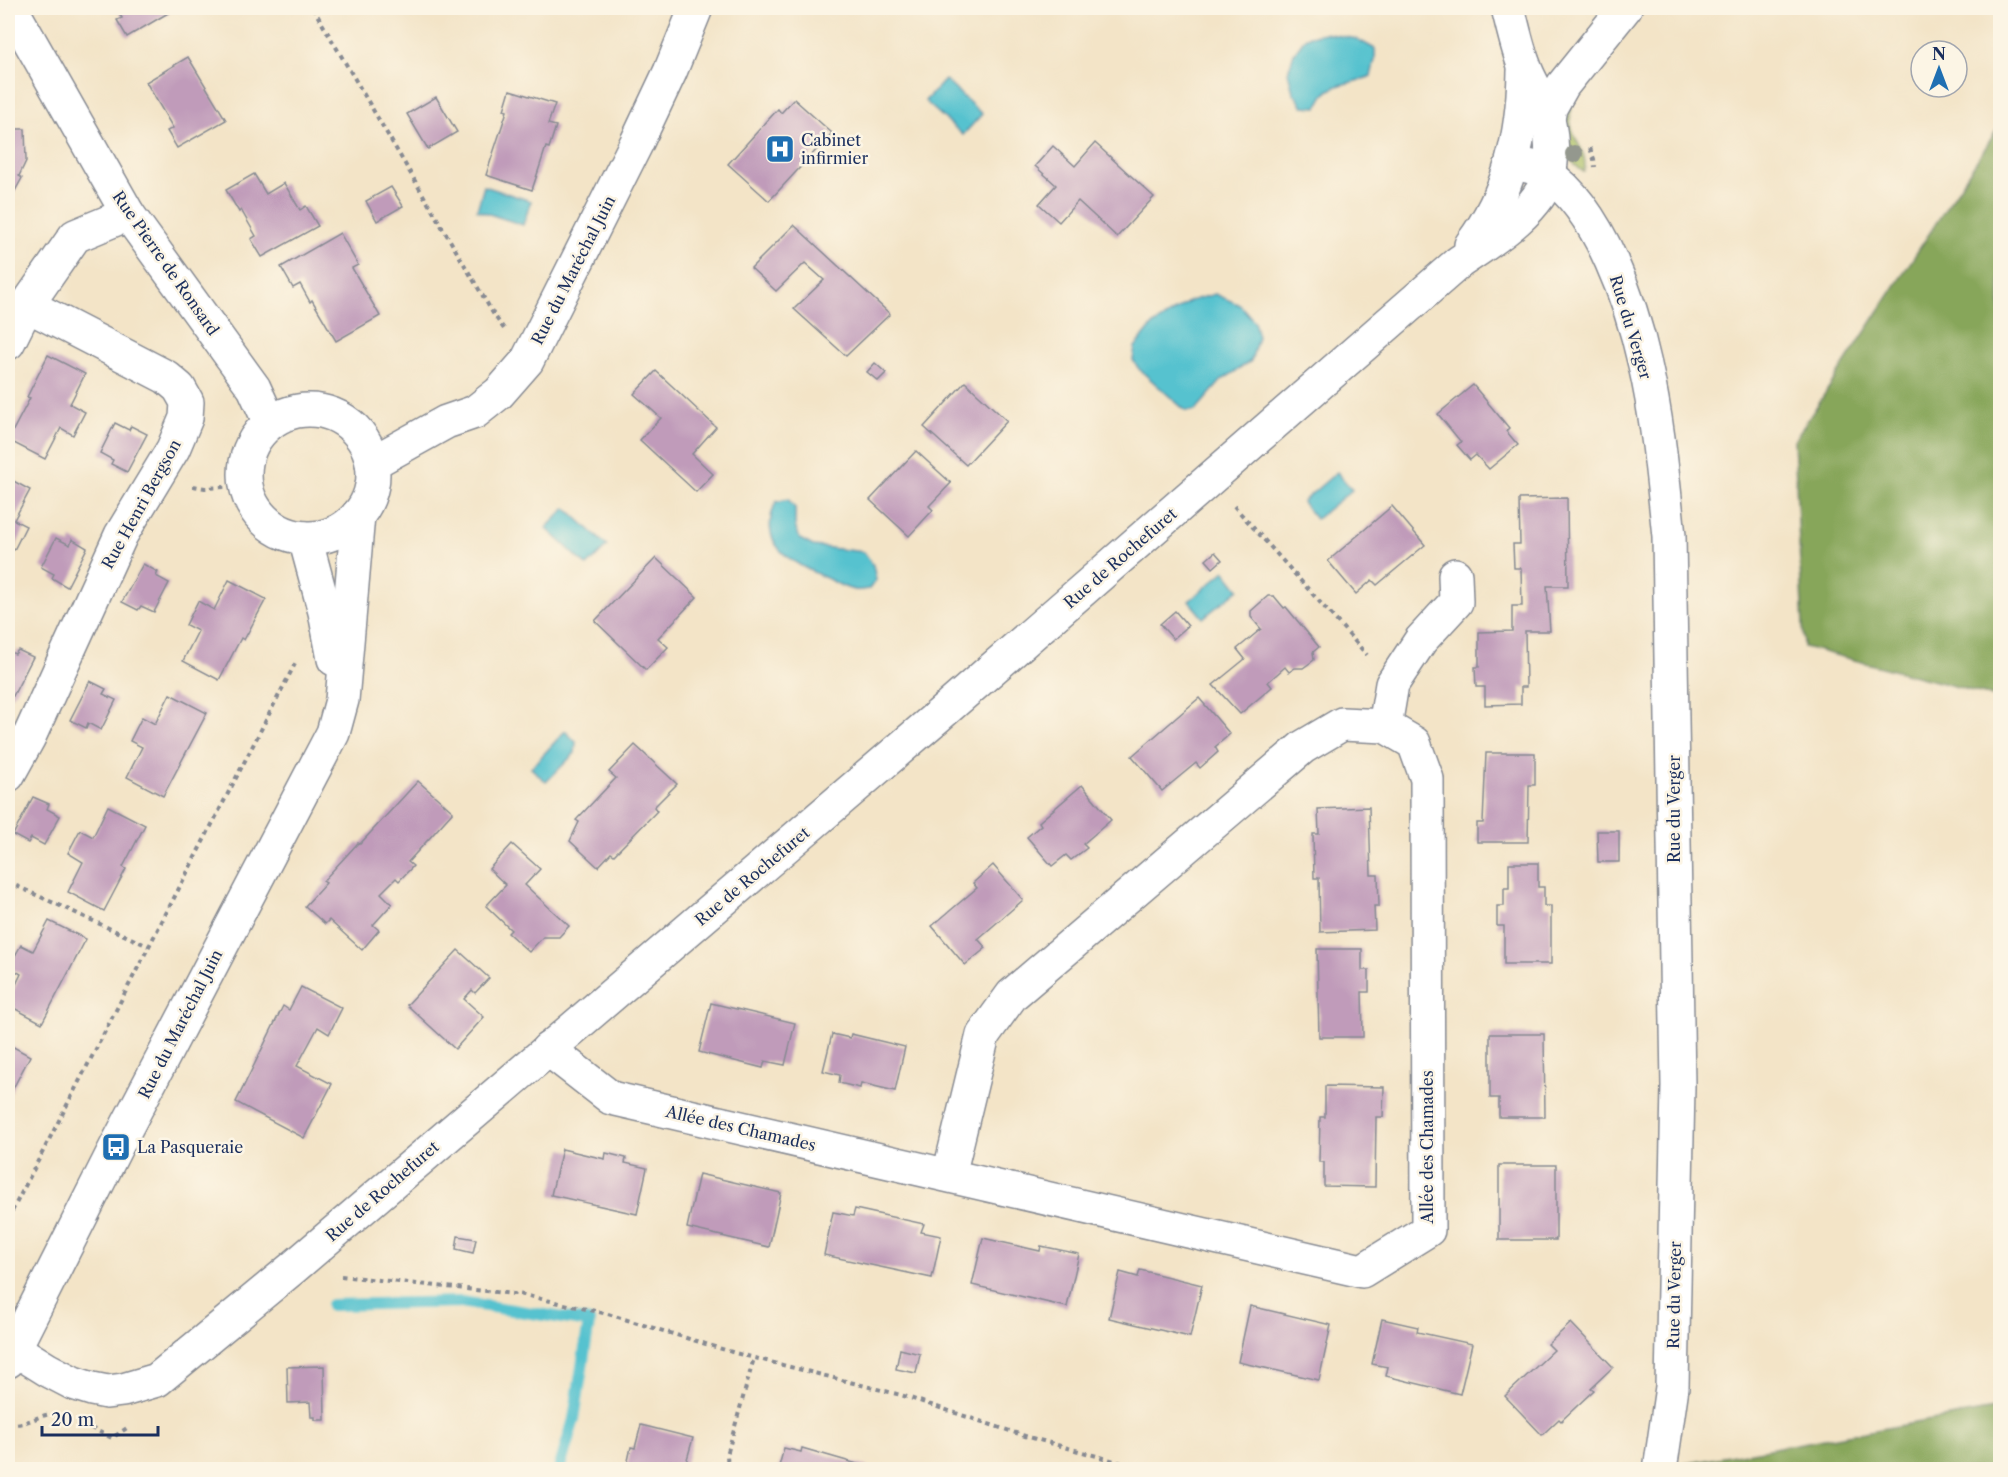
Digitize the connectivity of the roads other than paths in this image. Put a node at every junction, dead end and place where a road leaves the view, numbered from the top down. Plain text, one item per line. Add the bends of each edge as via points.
1 (11, 8) edge
2 (696, 8) edge
3 (1508, 8) edge
4 (1625, 8) edge
5 (1595, 46) junction
6 (1524, 67) junction
7 (1548, 119) junction
8 (1513, 163) junction
9 (1549, 175) junction
10 (128, 214) junction
11 (1458, 263) junction
12 (27, 305) junction
13 (8, 343) edge
14 (270, 423) junction
15 (372, 463) junction
16 (358, 515) junction
17 (304, 538) junction
18 (1455, 575) dead end
19 (342, 700) junction
20 (1384, 726) junction
21 (8, 775) edge
22 (548, 1049) junction
23 (949, 1175) junction
24 (10, 1352) edge
25 (1660, 1470) edge

1 - 10 street, Rue Pierre de Ronsard
2 - 15 street, Rue du Maréchal Juin via 642,132 527,361 499,393 474,412 446,422
3 - 6 street
4 - 5 street
5 - 6 street via 1568,65
5 - 7 street via 1555,97
6 - 7 street
6 - 8 street
7 - 9 street
8 - 9 street, Rue du Verger
8 - 11 street, Rue de Rochefuret via 1496,206
9 - 11 street, Rue de Rochefuret via 1529,207
9 - 25 street, Rue du Verger via 1575,201 1599,237 1636,330 1652,398 1669,536 1678,1086 1672,1387
10 - 12 street via 75,236
10 - 14 street, Rue Pierre de Ronsard via 254,388
11 - 22 street, Rue de Rochefuret via 937,717
12 - 13 street
12 - 21 street, Rue Henri Bergson via 166,377 187,402 186,418 173,450 121,535
14 - 15 street via 302,411 335,416 361,436
14 - 17 street via 249,451 246,486 263,519
15 - 16 street via 373,484
16 - 17 street via 344,529
16 - 19 street, Rue du Maréchal Juin
17 - 19 street, Rue du Maréchal Juin via 325,612
18 - 20 street via 1456,602 1420,640 1392,684
19 - 24 street, Rue du Maréchal Juin via 333,733
20 - 23 street, Allée des Chamades via 1342,724 1304,747 1012,995 984,1035
20 - 23 street, Allée des Chamades via 1414,743 1427,779 1428,1230 1362,1271
22 - 23 street, Allée des Chamades via 611,1098
22 - 24 street, Rue de Rochefuret via 157,1380 107,1392

